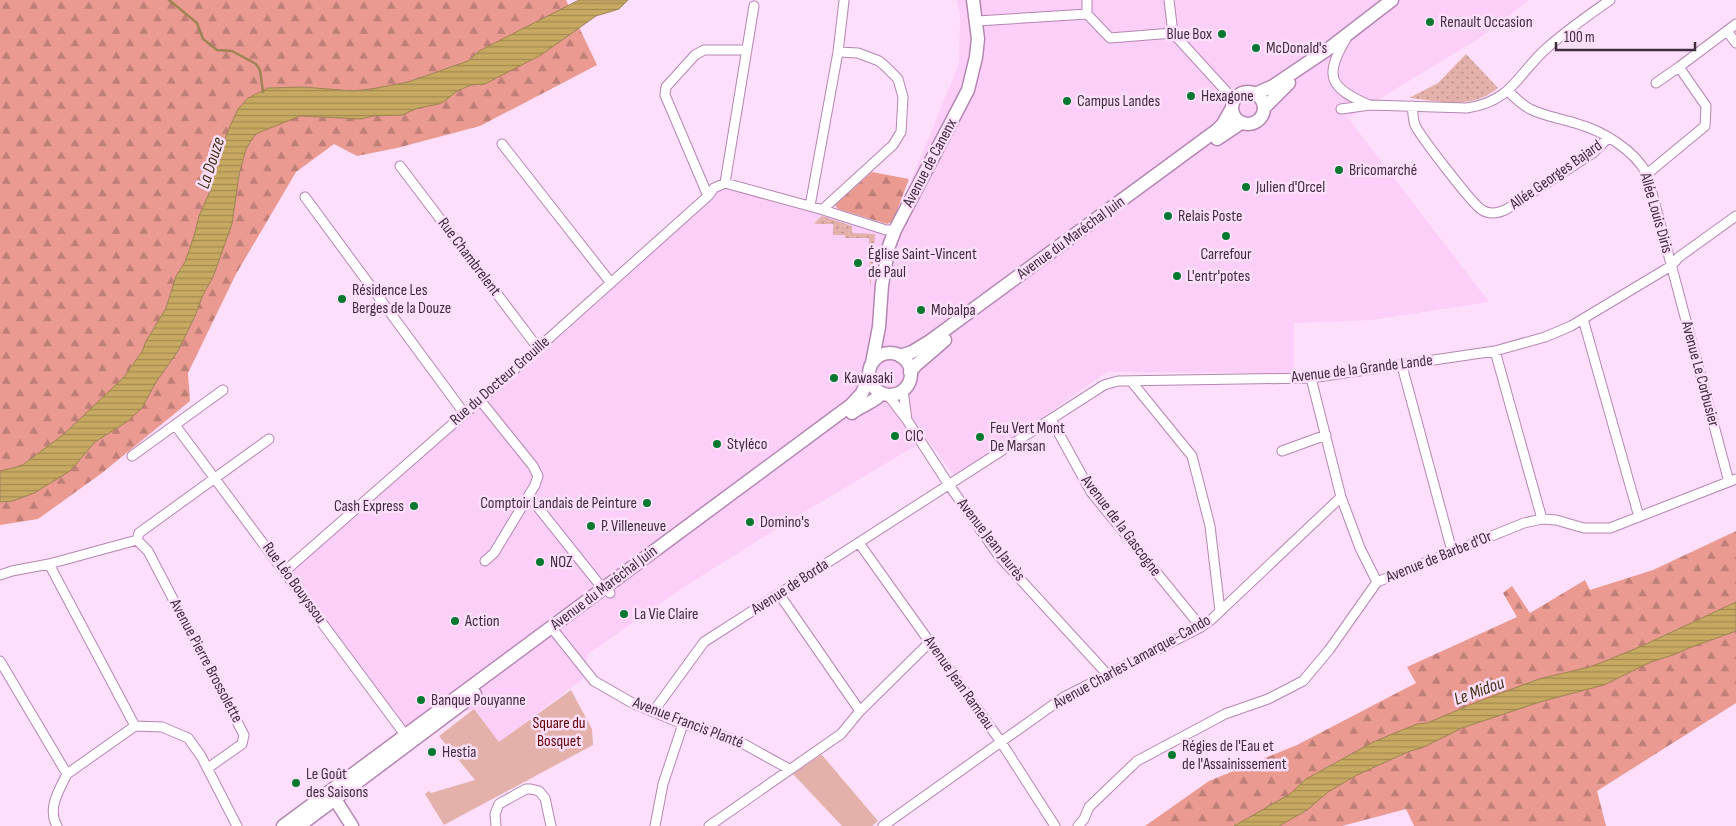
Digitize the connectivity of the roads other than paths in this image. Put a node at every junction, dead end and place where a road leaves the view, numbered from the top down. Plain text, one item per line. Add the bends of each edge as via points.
1 (973, 0) edge
2 (1087, 0) edge
3 (1169, 0) edge
4 (1392, 0) edge
5 (1610, 0) edge
6 (844, 1) dead end
7 (754, 6) dead end
8 (1088, 14) junction
9 (977, 21) junction
10 (1736, 24) edge
11 (1727, 31) junction
12 (1350, 32) junction
13 (1174, 33) junction
14 (1736, 43) edge
15 (1331, 46) junction
16 (747, 50) junction
17 (838, 52) junction
18 (1679, 67) junction
19 (1656, 83) dead end
20 (1508, 91) junction
21 (1254, 94) junction
22 (1233, 104) junction
23 (1370, 105) junction
24 (1412, 106) junction
25 (1264, 108) junction
26 (1341, 109) dead end
27 (1241, 123) junction
28 (1608, 138) junction
29 (502, 144) dead end
30 (400, 166) dead end
31 (1647, 174) junction
32 (725, 183) junction
33 (708, 196) junction
34 (305, 197) dead end
35 (810, 206) junction
36 (823, 209) junction
37 (1736, 216) edge
38 (894, 230) junction
39 (1671, 266) junction
40 (611, 283) junction
41 (1583, 319) junction
42 (879, 327) junction
43 (538, 348) junction
44 (1495, 351) junction
45 (897, 355) junction
46 (872, 362) junction
47 (1402, 366) junction
48 (910, 372) junction
49 (869, 377) junction
50 (1311, 378) junction
51 (1131, 382) junction
52 (223, 390) dead end
53 (903, 390) junction
54 (885, 394) junction
55 (480, 400) junction
56 (464, 413) junction
57 (1050, 419) junction
58 (907, 420) junction
59 (175, 425) junction
60 (1326, 435) junction
61 (269, 440) dead end
62 (1282, 451) dead end
63 (132, 456) dead end
64 (215, 478) junction
65 (1732, 480) edge
66 (949, 485) junction
67 (528, 496) junction
68 (1341, 497) junction
69 (1639, 517) junction
70 (1542, 519) junction
71 (137, 540) junction
72 (859, 543) junction
73 (1452, 551) junction
74 (485, 561) dead end
75 (49, 564) junction
76 (285, 571) junction
77 (0, 575) edge
78 (1377, 582) junction
79 (607, 590) junction
80 (779, 594) junction
81 (1220, 611) junction
82 (1201, 627) junction
83 (554, 630) junction
84 (930, 642) junction
85 (0, 662) edge
86 (1107, 674) junction
87 (860, 711) junction
88 (654, 712) junction
89 (683, 724) junction
90 (135, 726) junction
91 (408, 739) junction
92 (1001, 742) junction
93 (208, 768) junction
94 (789, 769) junction
95 (67, 774) junction
96 (332, 795) junction
97 (57, 826) edge
98 (237, 826) edge
99 (283, 826) edge
100 (299, 826) edge
101 (352, 826) edge
102 (496, 826) edge
103 (551, 826) edge
104 (656, 826) edge
105 (709, 826) edge
106 (884, 826) edge
107 (1055, 826) edge
108 (1078, 826) edge

1 - 9 main road, Avenue de Canenx
2 - 8 street
3 - 13 street
4 - 12 main road
5 - 20 street via 1548,47
6 - 17 street
7 - 16 street
8 - 9 street
8 - 13 street via 1110,38
9 - 38 main road, Avenue de Canenx via 976,58 968,90
10 - 11 street
11 - 14 street
11 - 18 street
12 - 15 main road
12 - 23 street via 1335,59 1334,81 1342,92
13 - 22 street
15 - 21 main road via 1273,86
15 - 25 main road
16 - 32 street
16 - 33 street via 704,50 695,55 666,87 665,95
17 - 35 street
17 - 36 street via 858,53 878,62 898,79 903,97 900,132 892,145
18 - 19 street
18 - 31 street via 1706,106 1705,126
20 - 24 street via 1479,106
20 - 28 street, Allée Louis Diris via 1535,111 1586,126
21 - 22 main road via 1241,94
21 - 25 main road
22 - 27 main road via 1234,117
22 - 45 main road, Avenue du Maréchal Juin via 1224,124 1210,136 930,341 912,352
23 - 24 street
23 - 26 street
24 - 28 street, Allée Georges Bajard via 1415,125 1475,205 1491,213 1507,209 1593,153
25 - 27 main road via 1257,121
27 - 48 main road, Avenue du Maréchal Juin via 952,334
28 - 31 street, Allée Louis Diris via 1630,154
29 - 40 street
30 - 43 street, Rue Chambrelent
31 - 39 street, Allée Louis Diris
32 - 33 street, Rue du Docteur Grouille via 714,188
32 - 35 street
33 - 40 street, Rue du Docteur Grouille
34 - 56 street
35 - 36 street
36 - 38 street
37 - 39 street, Avenue de la Grande Lande via 1679,256
38 - 42 main road, Avenue de Canenx via 882,285
39 - 41 street, Avenue de la Grande Lande
39 - 65 street, Avenue Le Corbusier
40 - 43 street, Rue du Docteur Grouille
41 - 44 street, Avenue de la Grande Lande via 1546,337
41 - 69 street
42 - 45 main road via 885,343
42 - 46 main road, Avenue de Canenx
43 - 55 street, Rue du Docteur Grouille
44 - 47 street, Avenue de la Grande Lande
44 - 70 street
45 - 46 main road via 885,354
45 - 48 main road via 907,362
46 - 49 main road
47 - 50 street, Avenue de la Grande Lande
47 - 73 street
48 - 53 main road
49 - 54 main road via 873,387
49 - 79 main road, Avenue du Maréchal Juin via 862,394 851,405
50 - 51 street, Avenue de la Grande Lande
50 - 60 street
51 - 57 street, Avenue de la Grande Lande via 1104,385
51 - 81 street via 1192,456 1210,526
52 - 59 street
53 - 54 main road
53 - 58 street, Avenue Jean Jaurès
54 - 58 street, Avenue Jean Jaurès
54 - 79 main road, Avenue du Maréchal Juin via 857,408
55 - 56 street, Rue du Docteur Grouille
55 - 67 street via 538,476
56 - 76 street, Rue du Docteur Grouille
57 - 66 street, Avenue de la Grande Lande
57 - 82 street, Avenue de la Gascogne via 1091,492
58 - 66 street, Avenue Jean Jaurès
59 - 63 street
59 - 64 street, Rue Léo Bouyssou
60 - 62 street
60 - 68 street
61 - 64 street
64 - 71 street via 139,533
64 - 76 street, Rue Léo Bouyssou
65 - 69 street, Avenue de Barbe d'Or
66 - 72 street, Avenue de Borda
66 - 86 street, Avenue Jean Jaurès via 999,556
67 - 74 street via 494,552
67 - 79 street
68 - 78 street
68 - 81 street, Avenue Charles Lamarque-Cando
69 - 70 street, Avenue de Barbe d'Or via 1610,528 1597,529
70 - 73 street, Avenue de Barbe d'Or
71 - 75 street
71 - 93 street, Avenue Pierre Brossolette via 148,551 244,735 242,744
72 - 80 street, Avenue de Borda
72 - 84 street, Avenue Jean Rameau
73 - 78 street, Avenue de Barbe d'Or
75 - 77 street
75 - 90 street
76 - 91 street, Rue Léo Bouyssou
78 - 108 street, Avenue de Barbe d'Or via 1303,681 1268,699 1225,714 1137,761 1089,807
79 - 83 main road, Avenue du Maréchal Juin
80 - 87 street
80 - 88 street, Avenue de Borda via 704,642
81 - 82 street, Avenue Charles Lamarque-Cando
82 - 86 street, Avenue Charles Lamarque-Cando
83 - 88 street, Avenue Francis Planté via 594,681
83 - 91 main road, Avenue du Maréchal Juin
84 - 87 street
84 - 92 street, Avenue Jean Rameau
85 - 95 street
86 - 92 street, Avenue Charles Lamarque-Cando via 1064,697
87 - 94 street via 840,734
88 - 89 street, Avenue Francis Planté
89 - 94 street, Avenue Francis Planté via 742,743
89 - 104 street via 663,784
90 - 93 street via 162,727 188,738
90 - 95 street
91 - 96 main road, Avenue du Maréchal Juin
92 - 106 street, Avenue Charles Lamarque-Cando
92 - 107 street, Avenue Jean Rameau
93 - 98 street
94 - 105 street
95 - 97 street via 56,795 52,818
96 - 99 main road
96 - 100 main road
96 - 101 main road
102 - 103 street via 495,814 499,804 531,789 540,791 545,798

